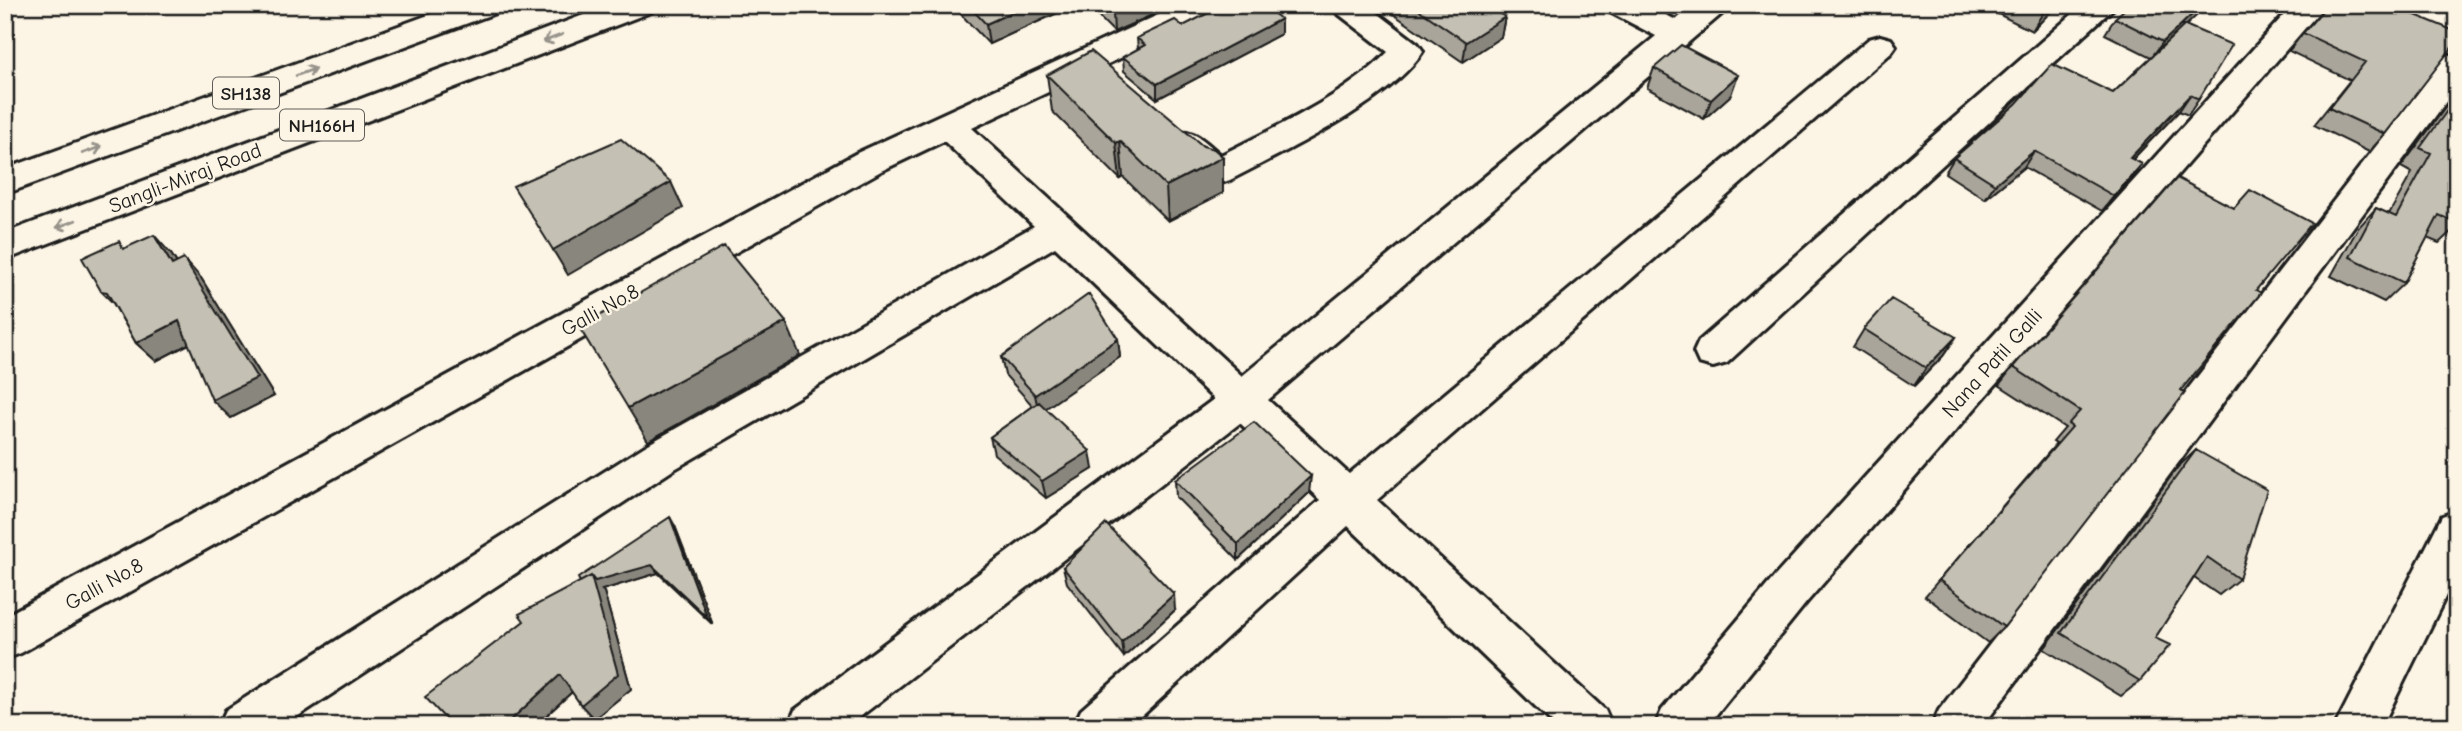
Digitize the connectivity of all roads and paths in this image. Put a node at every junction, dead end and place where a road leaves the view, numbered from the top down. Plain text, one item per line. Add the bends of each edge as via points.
1 (487, 5) edge
2 (640, 5) edge
3 (1207, 5) edge
4 (1347, 5) edge
5 (1621, 5) edge
6 (1713, 5) edge
7 (2102, 5) edge
8 (2310, 5) edge
9 (1678, 34) junction
10 (1880, 46) dead end
11 (1087, 61) junction
12 (2457, 64) edge
13 (1117, 86) edge
14 (1157, 120) edge
15 (948, 125) junction
16 (5, 181) edge
17 (1058, 229) junction
18 (5, 247) edge
19 (1713, 352) dead end
20 (1241, 400) junction
21 (1348, 500) junction
22 (2457, 529) edge
23 (5, 639) edge
24 (242, 726) edge
25 (811, 726) edge
26 (1097, 726) edge
27 (1589, 726) edge
28 (1678, 726) edge
29 (1955, 726) edge
30 (2358, 726) edge

16 -> 1 main road, SH138
2 -> 18 main road, Sangli-Miraj Road / NH166H
3 - 11 main road, Galli No.8
4 - 14 main road via 1407,51 1378,81 1218,171
5 - 9 main road
6 - 9 main road
7 - 19 main road
8 - 28 main road, Nana Patil Galli via 1791,589
9 - 20 main road
10 - 21 main road
11 - 13 main road
11 - 15 main road, Galli No.8
12 - 29 main road
15 - 17 main road
15 - 23 main road, Galli No.8 via 857,168
17 - 20 main road
17 - 24 main road via 659,458
20 - 21 main road
20 - 25 main road
21 - 26 main road
21 - 27 main road
22 - 30 main road

